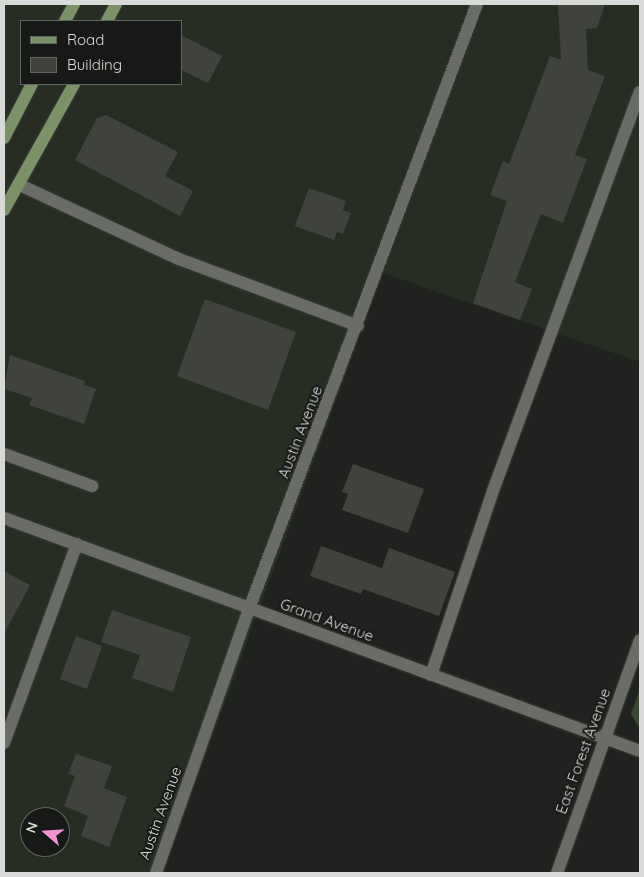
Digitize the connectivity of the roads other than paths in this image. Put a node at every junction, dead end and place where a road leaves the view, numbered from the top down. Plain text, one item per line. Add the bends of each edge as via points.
1 (74, 4) edge
2 (116, 4) edge
3 (477, 4) edge
4 (66, 20) edge
5 (108, 20) edge
6 (31, 85) edge
7 (73, 85) edge
8 (640, 92) edge
9 (5, 131) edge
10 (20, 185) junction
11 (4, 210) edge
12 (358, 326) junction
13 (4, 454) edge
14 (92, 486) dead end
15 (4, 518) edge
16 (77, 544) junction
17 (250, 609) junction
18 (640, 640) edge
19 (431, 675) junction
20 (606, 738) junction
21 (4, 743) edge
22 (640, 751) edge
23 (156, 873) edge
24 (557, 873) edge

1 - 4 main road
2 - 5 main road
3 - 12 street, Austin Avenue
6 - 9 main road
7 - 10 main road
8 - 19 street via 494,488
10 - 11 main road
10 - 12 street via 179,259
12 - 17 street, Austin Avenue
13 - 14 street
15 - 16 street, Grand Avenue
16 - 17 street, Grand Avenue
16 - 21 street
17 - 19 street, Grand Avenue
17 - 23 street, Austin Avenue
18 - 20 street, East Forest Avenue
19 - 20 street, Grand Avenue
20 - 22 street, Grand Avenue
20 - 24 street, East Forest Avenue

